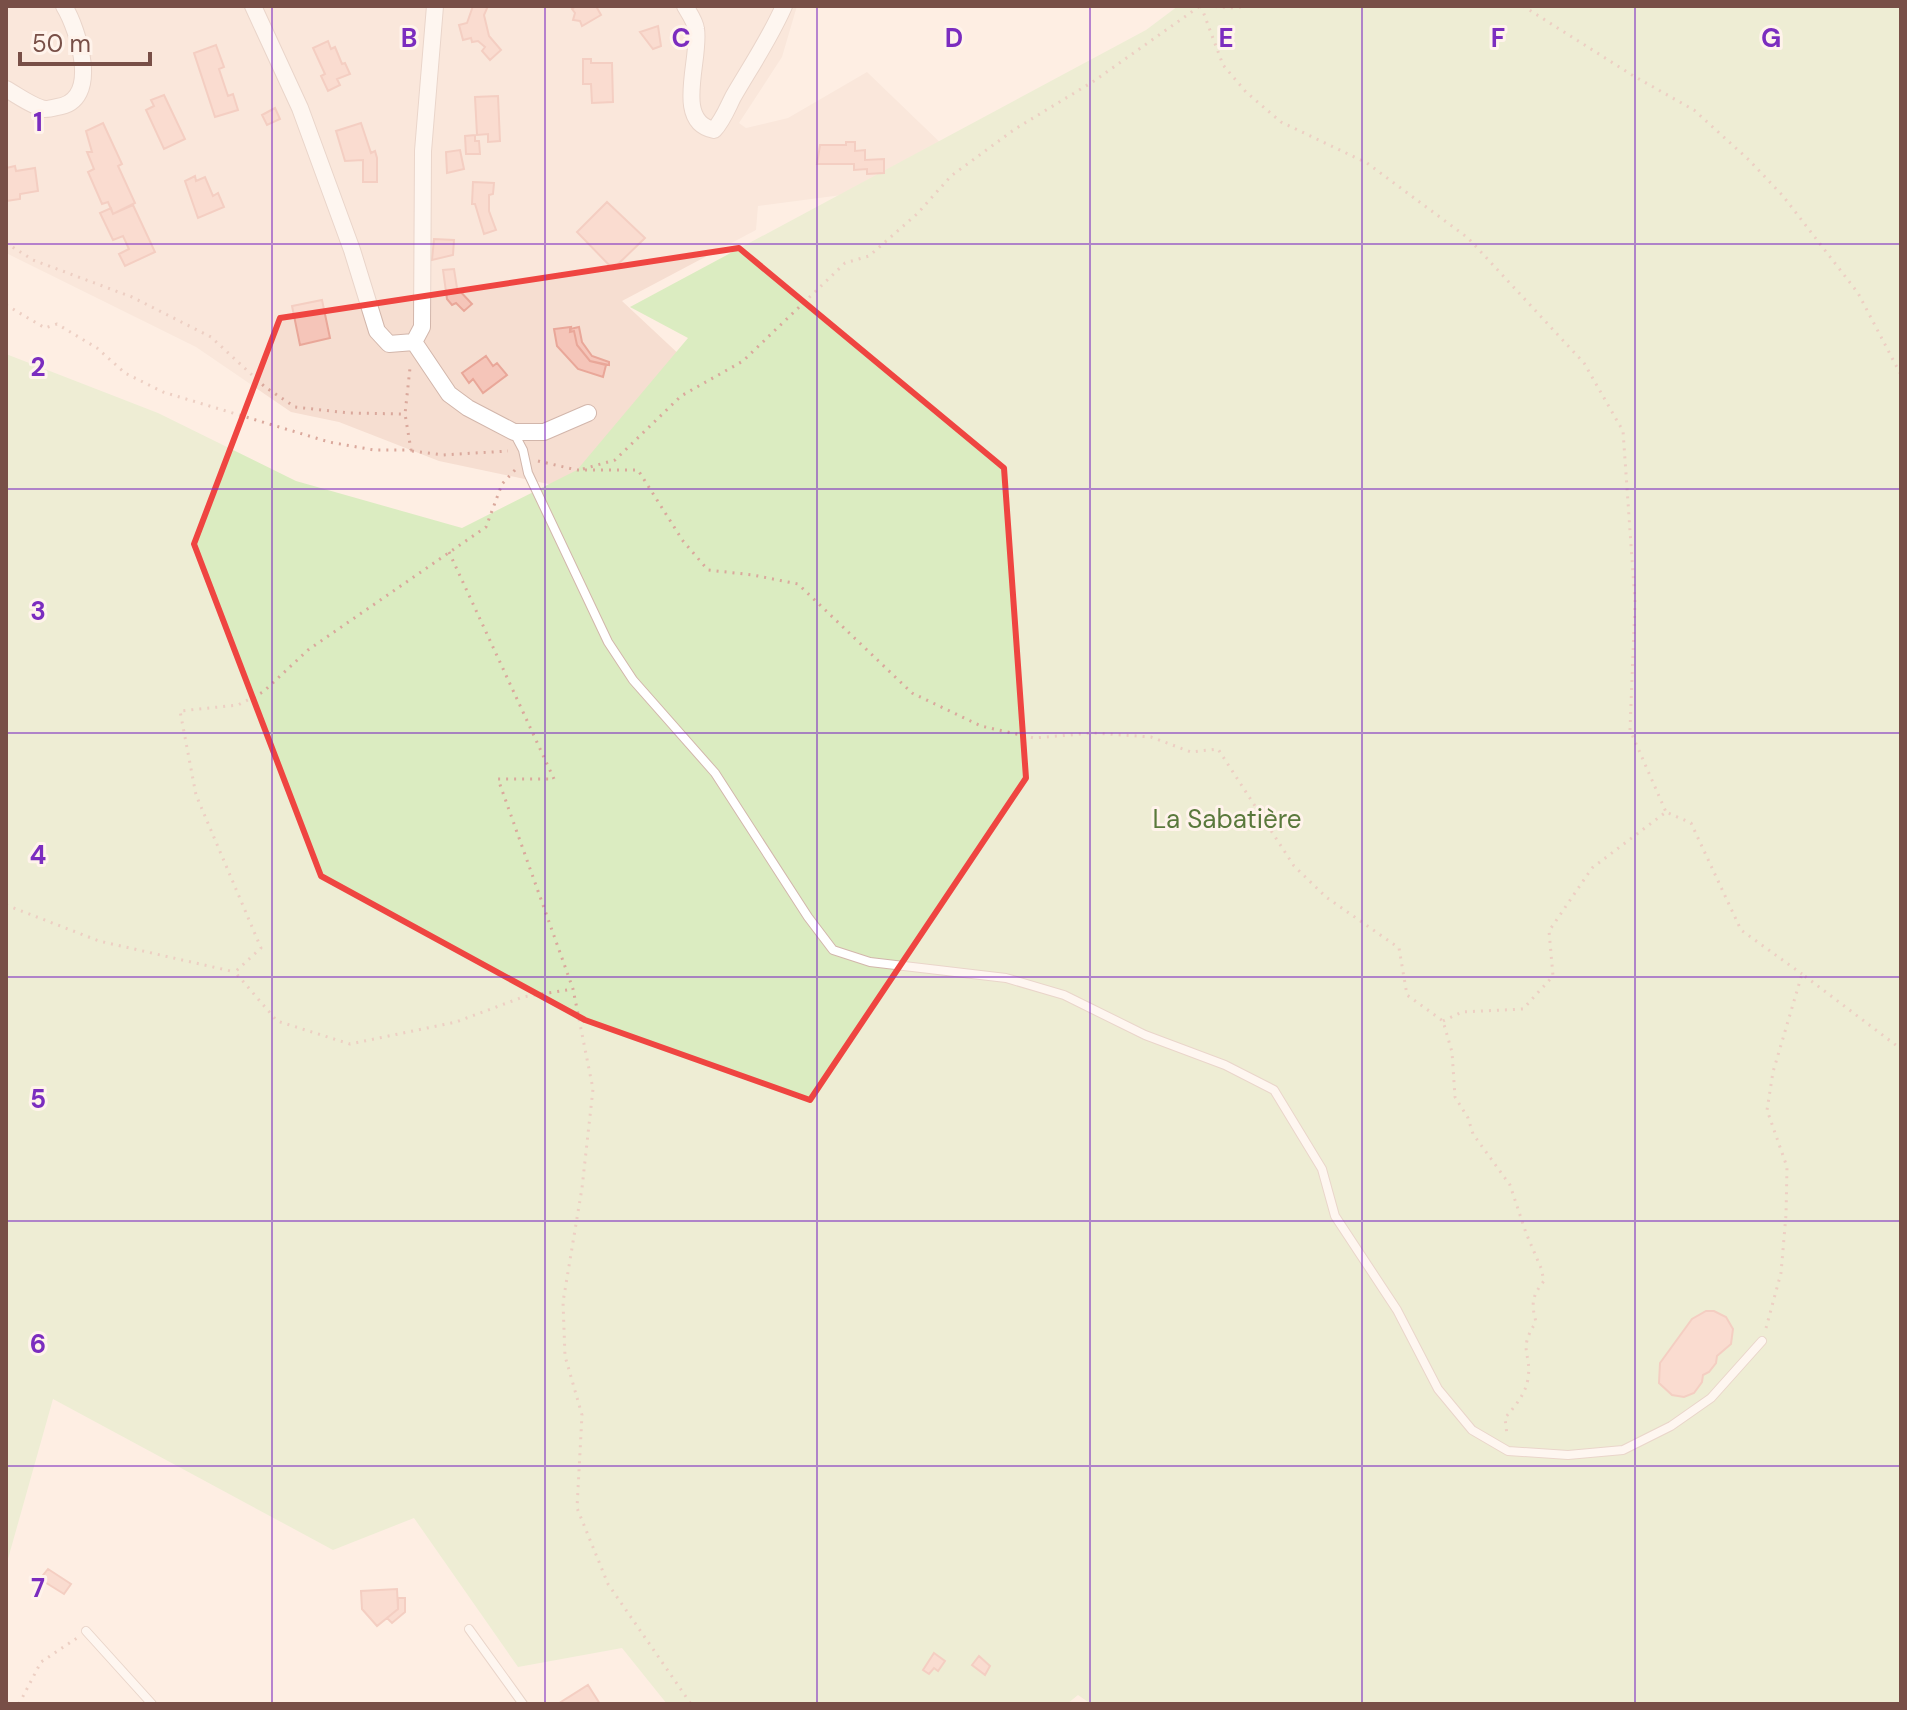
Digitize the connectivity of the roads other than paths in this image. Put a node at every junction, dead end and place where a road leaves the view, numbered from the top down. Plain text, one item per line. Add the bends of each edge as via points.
1 (64, 6) edge
2 (253, 6) edge
3 (435, 6) edge
4 (685, 6) edge
5 (784, 6) edge
6 (6, 89) edge
7 (408, 344) junction
8 (588, 413) dead end
9 (514, 432) junction
10 (1762, 1341) road end
11 (469, 1629) dead end
12 (86, 1631) road end
13 (152, 1704) edge
14 (523, 1704) edge

1 - 6 street via 81,51 84,78 76,97 65,106 45,109
2 - 7 street via 300,108 377,331 389,344
3 - 7 street via 423,151 422,327
4 - 5 street via 696,26 690,108 697,123 714,130
7 - 9 street via 449,394
8 - 9 street via 544,432
9 - 10 lane via 608,642 633,680 715,773 833,950 870,962 1006,978 1064,995 1274,1090 1322,1169 1335,1216 1397,1310 1438,1389 1472,1430 1508,1451 1568,1455 1623,1450 1711,1398
11 - 14 lane
12 - 13 lane

